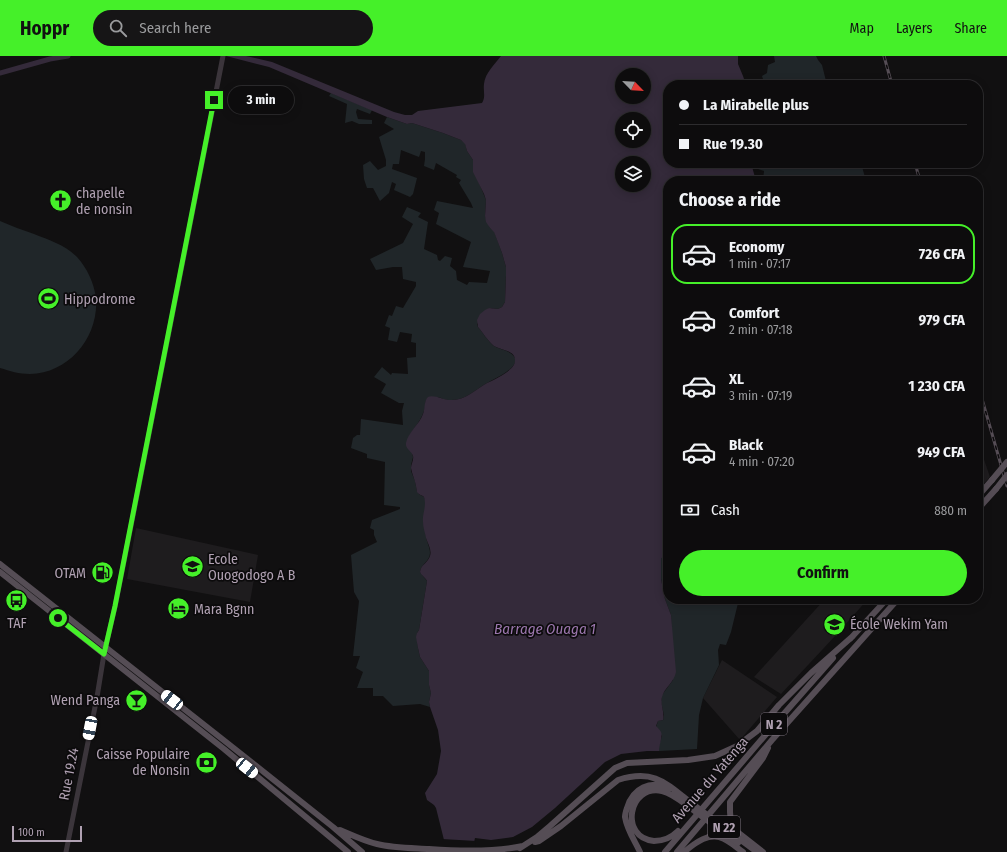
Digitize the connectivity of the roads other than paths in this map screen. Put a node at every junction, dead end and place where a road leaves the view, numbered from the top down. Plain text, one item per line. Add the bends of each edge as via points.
1 (223, 56) edge
2 (1007, 462) edge
3 (1007, 475) edge
4 (983, 490) edge
5 (983, 503) edge
6 (0, 564) edge
7 (0, 572) edge
8 (882, 604) edge
9 (894, 604) edge
10 (853, 636) junction
11 (105, 650) junction
12 (772, 740) junction
13 (677, 792) junction
14 (689, 804) junction
15 (693, 818) junction
16 (333, 827) junction
17 (520, 848) junction
18 (423, 849) junction
19 (474, 851) edge
20 (686, 851) edge
21 (66, 852) edge
22 (348, 852) edge
23 (362, 852) edge
24 (437, 852) edge
25 (640, 852) edge
26 (665, 852) edge
27 (677, 852) edge
28 (743, 852) edge
29 (750, 852) edge
30 (757, 852) edge
31 (763, 852) edge

1 - 11 street, Rue 19.24
2 - 4 main road, bridge
3 - 5 main road, bridge
6 - 11 main road
7 - 11 main road
8 - 10 main road, Avenue du Yatenga / N 2
9 - 12 main road, Avenue du Yatenga / N 2
10 - 15 main road, Avenue du Yatenga / N 2
10 - 17 main road via 811,673 757,731 737,746 715,756 627,763 615,768 537,838
11 - 16 main road
11 - 21 street, Rue 19.24
11 - 22 main road
12 - 27 main road, Avenue du Yatenga / N 2
12 - 31 main road via 763,758 730,802 731,823
13 - 14 main road
13 - 17 main road via 657,778 645,776 618,780 561,826 539,841
13 - 25 main road via 654,784 641,788 631,799 625,816
14 - 15 main road via 663,791 653,790 642,794 633,806 633,827 640,836 649,840 664,840 674,835
14 - 29 main road, N 22, bridge via 711,824
14 - 30 main road, N 22, bridge
15 - 26 main road, Avenue du Yatenga / N 2
16 - 18 main road via 378,844
16 - 23 main road
17 - 19 main road
18 - 19 main road
18 - 24 main road
20 - 28 main road via 708,836 715,836 724,838

